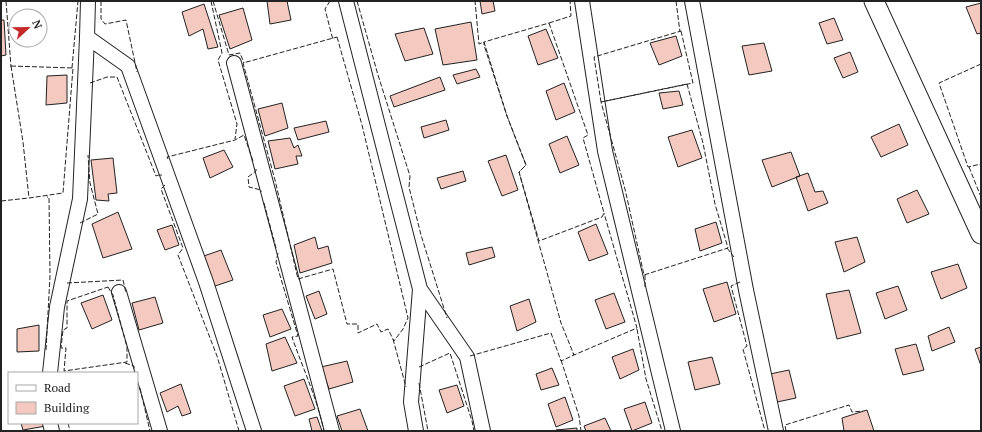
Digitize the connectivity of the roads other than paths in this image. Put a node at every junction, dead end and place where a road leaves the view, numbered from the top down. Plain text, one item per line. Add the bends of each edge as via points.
1 (88, 1) edge
2 (346, 1) edge
3 (582, 1) edge
4 (692, 1) edge
5 (874, 1) edge
6 (87, 37) junction
7 (234, 63) dead end
8 (981, 234) edge
9 (420, 290) junction
10 (119, 292) dead end
11 (50, 372) edge
12 (160, 431) edge
13 (254, 431) edge
14 (332, 431) edge
15 (416, 431) edge
16 (483, 431) edge
17 (673, 431) edge
18 (776, 431) edge

1 - 6 street
2 - 9 street
3 - 17 street via 605,151
4 - 18 street via 746,290
5 - 8 street
6 - 11 street via 80,200 57,307
6 - 13 street via 128,66 206,282
7 - 14 street
9 - 15 street via 411,402
9 - 16 street via 466,357
10 - 12 street

